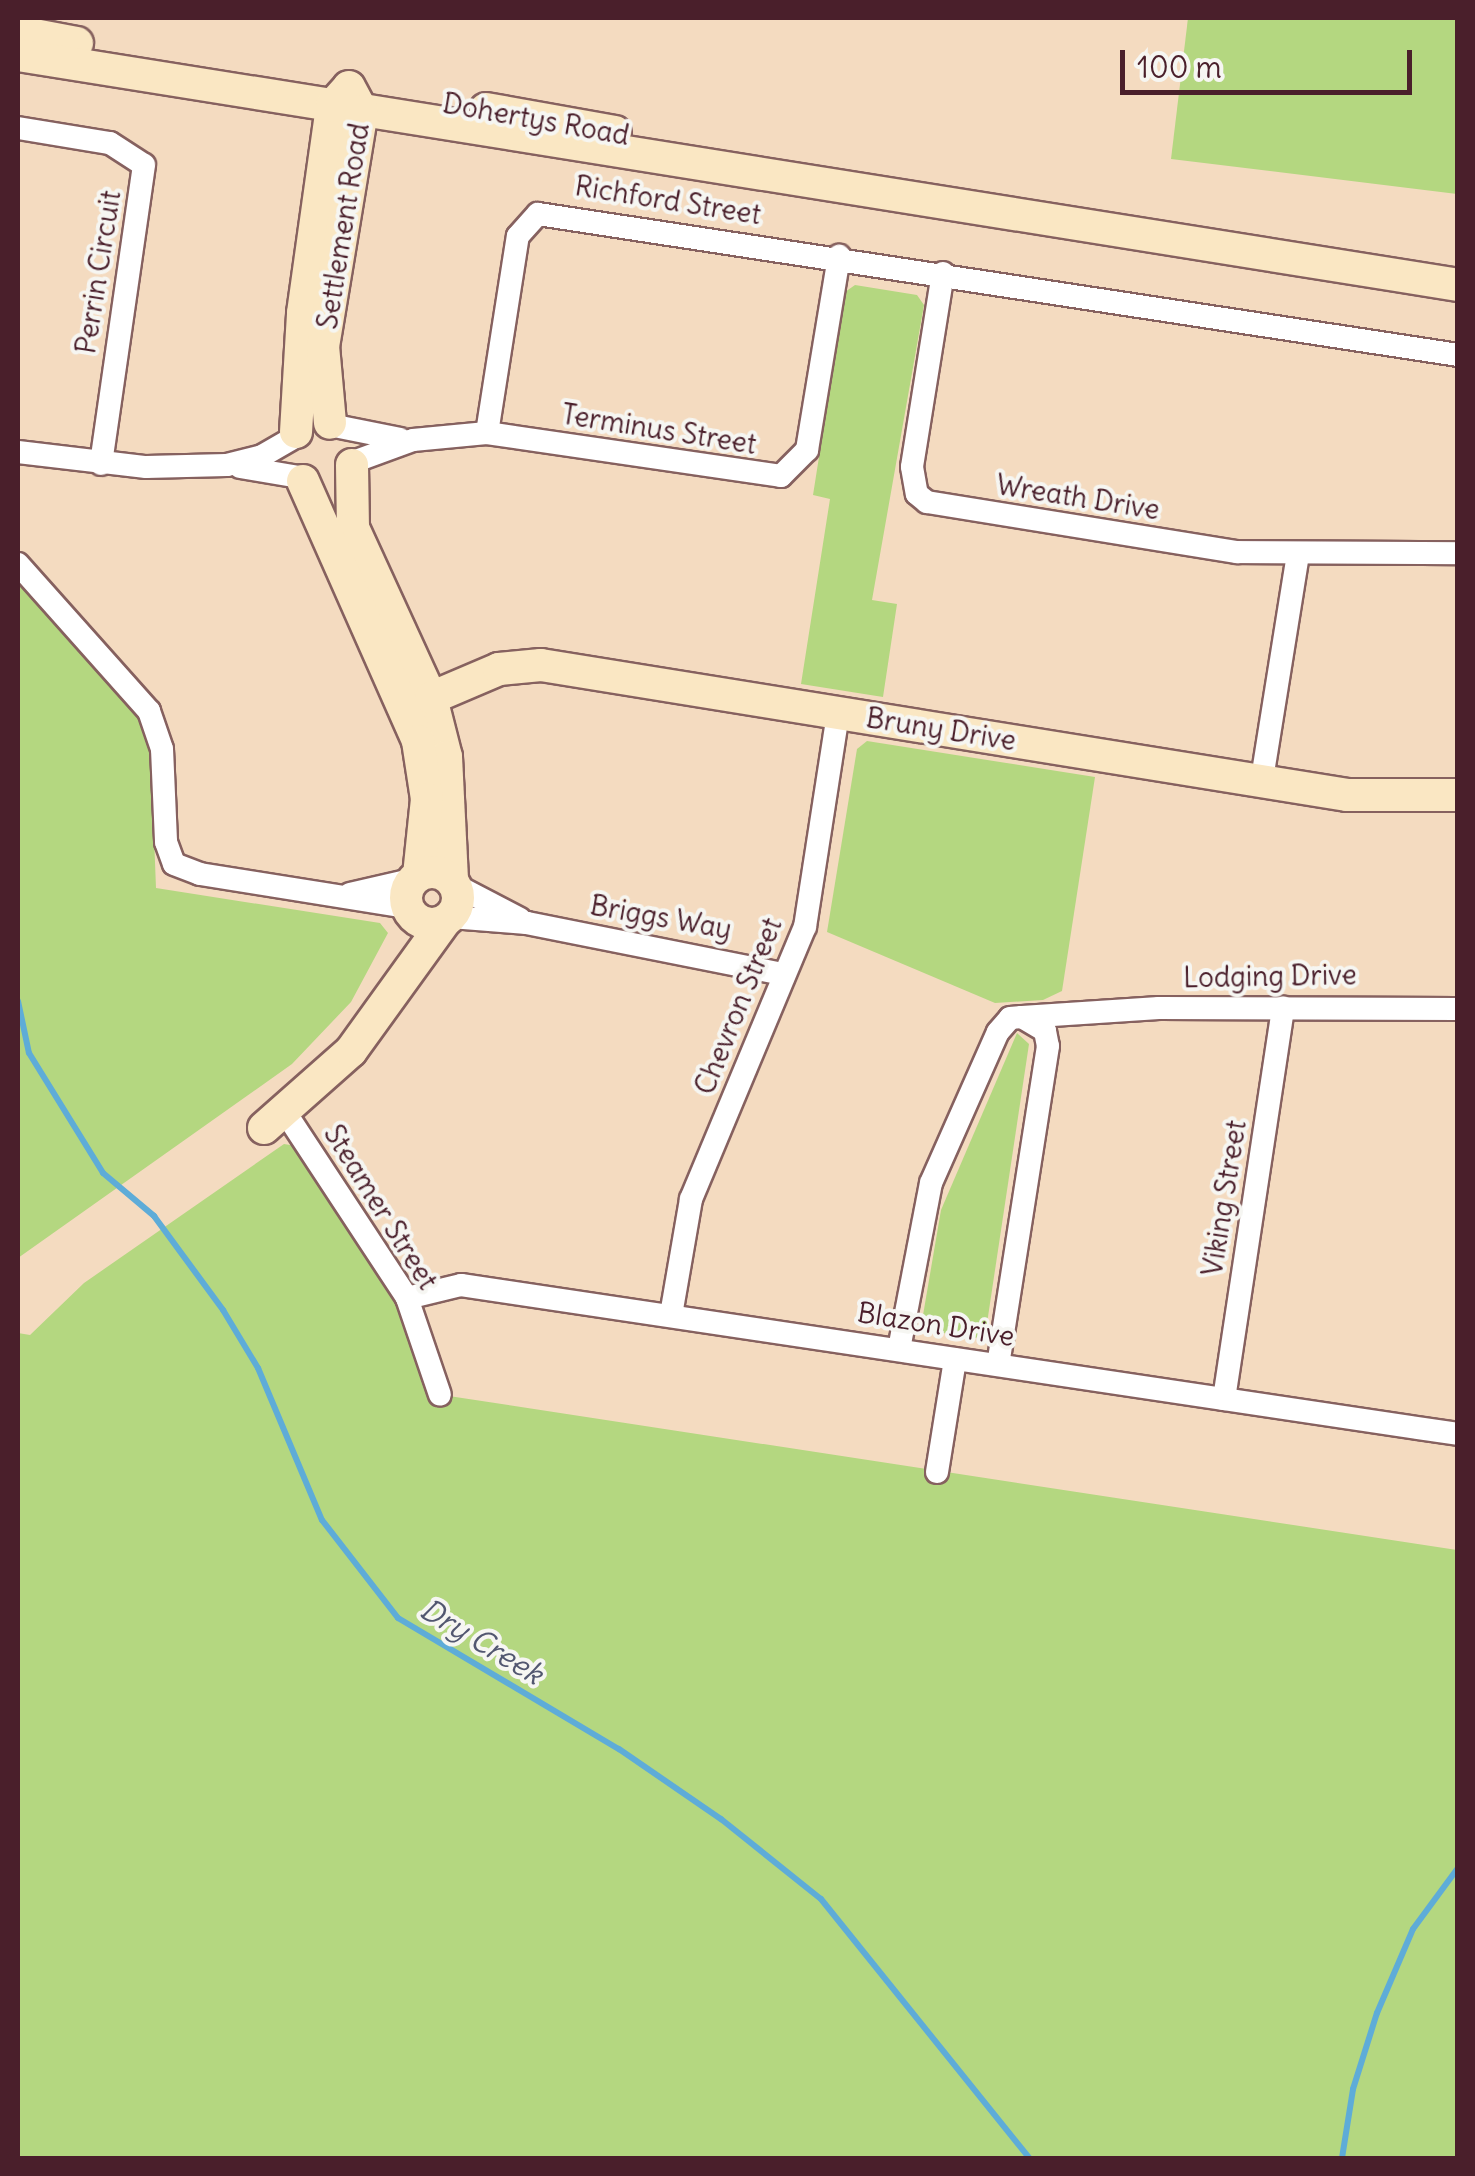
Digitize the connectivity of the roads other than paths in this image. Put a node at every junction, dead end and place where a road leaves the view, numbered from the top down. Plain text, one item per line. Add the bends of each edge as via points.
1 (18, 32) edge
2 (18, 55) edge
3 (348, 101) junction
4 (18, 128) edge
5 (839, 256) junction
6 (943, 273) junction
7 (1458, 285) edge
8 (1458, 355) edge
9 (335, 425) junction
10 (488, 433) junction
11 (294, 435) junction
12 (413, 440) junction
13 (18, 452) edge
14 (101, 464) junction
15 (352, 464) junction
16 (227, 465) junction
17 (301, 479) junction
18 (1458, 553) edge
19 (1298, 555) junction
20 (18, 564) edge
21 (430, 698) junction
22 (838, 714) junction
23 (1262, 779) junction
24 (1458, 795) edge
25 (413, 893) junction
26 (450, 901) junction
27 (527, 923) junction
28 (783, 974) junction
29 (399, 982) junction
30 (1283, 1007) junction
31 (1458, 1009) edge
32 (1084, 1010) junction
33 (1036, 1026) junction
34 (274, 1120) joint
35 (408, 1298) junction
36 (671, 1315) junction
37 (899, 1349) junction
38 (955, 1359) junction
39 (998, 1364) junction
40 (440, 1395) dead end
41 (1224, 1399) junction
42 (1458, 1434) edge
43 (937, 1472) dead end

1 - 3 street, Dohertys Road
2 - 3 street, Dohertys Road
3 - 7 street, Dohertys Road via 564,122 1052,223
3 - 9 street, Settlement Road via 323,346
3 - 11 street, Settlement Road via 303,313
4 - 14 street, Perrin Circuit via 110,143 144,165
5 - 6 street
5 - 10 street, Terminus Street via 807,450 793,470 769,478
5 - 10 street, Richford Street via 538,214 518,236
6 - 8 street
6 - 19 street, Wreath Drive via 912,467 917,494 926,502 1237,552
9 - 11 street
9 - 12 street, Terminus Street
9 - 15 street via 352,443
10 - 12 street, Terminus Street
11 - 16 street via 262,456
11 - 17 street via 289,458
12 - 15 street, Terminus Street
13 - 14 street
14 - 16 street
15 - 17 street via 331,485
15 - 21 street via 352,528
16 - 17 street
17 - 25 street via 418,741 428,799
18 - 19 street, Wreath Drive
19 - 23 street
20 - 25 street via 149,712 162,749 166,842 174,864 200,874 346,895
21 - 22 street, Bruny Drive via 499,669 540,665
21 - 26 street via 450,784
22 - 23 street, Bruny Drive
22 - 28 street, Chevron Street via 805,928
23 - 24 street, Bruny Drive via 1347,794
25 - 26 street via 437,872
25 - 26 street via 421,922
25 - 29 street
26 - 27 street, Briggs Way
26 - 27 street, Briggs Way
26 - 29 street
27 - 28 street, Briggs Way
28 - 36 street, Chevron Street via 691,1199
29 - 34 street via 351,1051
30 - 31 street, Lodging Drive
30 - 32 street, Lodging Drive
30 - 41 street, Viking Street
32 - 33 street
32 - 33 street, Lodging Drive
33 - 37 street via 1010,1018 998,1032 932,1183
33 - 39 street
34 - 35 street, Steamer Street
35 - 36 street, Blazon Drive via 460,1285
35 - 40 street, Steamer Street
36 - 37 street, Blazon Drive
37 - 38 street, Blazon Drive
38 - 39 street, Blazon Drive
38 - 43 street
39 - 41 street, Blazon Drive
41 - 42 street, Blazon Drive

